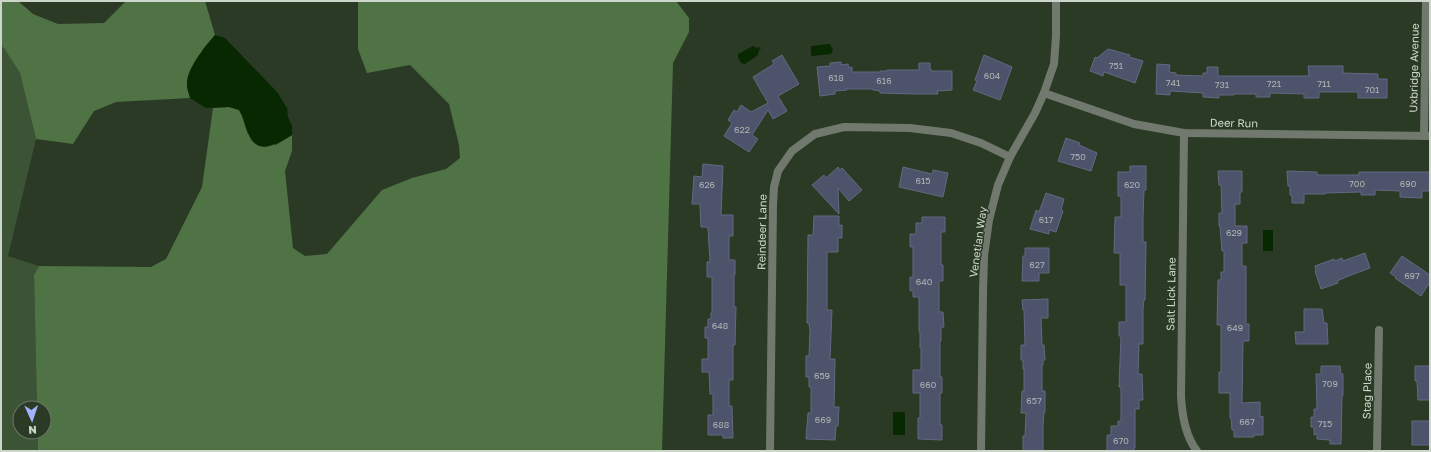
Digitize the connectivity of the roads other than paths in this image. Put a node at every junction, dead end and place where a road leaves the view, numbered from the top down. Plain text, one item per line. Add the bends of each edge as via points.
1 (1056, 1) edge
2 (1426, 1) edge
3 (1044, 93) junction
4 (1184, 133) junction
5 (1427, 136) edge
6 (1010, 157) junction
7 (1379, 330) dead end
8 (770, 451) edge
9 (981, 451) edge
10 (1197, 451) edge
11 (1377, 451) edge

1 - 3 street, Venetian Way via 1054,64
2 - 5 street, Uxbridge Avenue
3 - 4 street, Deer Run via 1134,124
3 - 6 street, Venetian Way
4 - 5 street, Deer Run
4 - 10 street, Salt Lick Lane via 1181,396 1186,430
6 - 8 street, Reindeer Lane via 981,143 950,133 910,128 844,127 816,134 792,151 778,170 774,188
6 - 9 street, Venetian Way via 998,186 989,220 984,256
7 - 11 street, Stag Place

